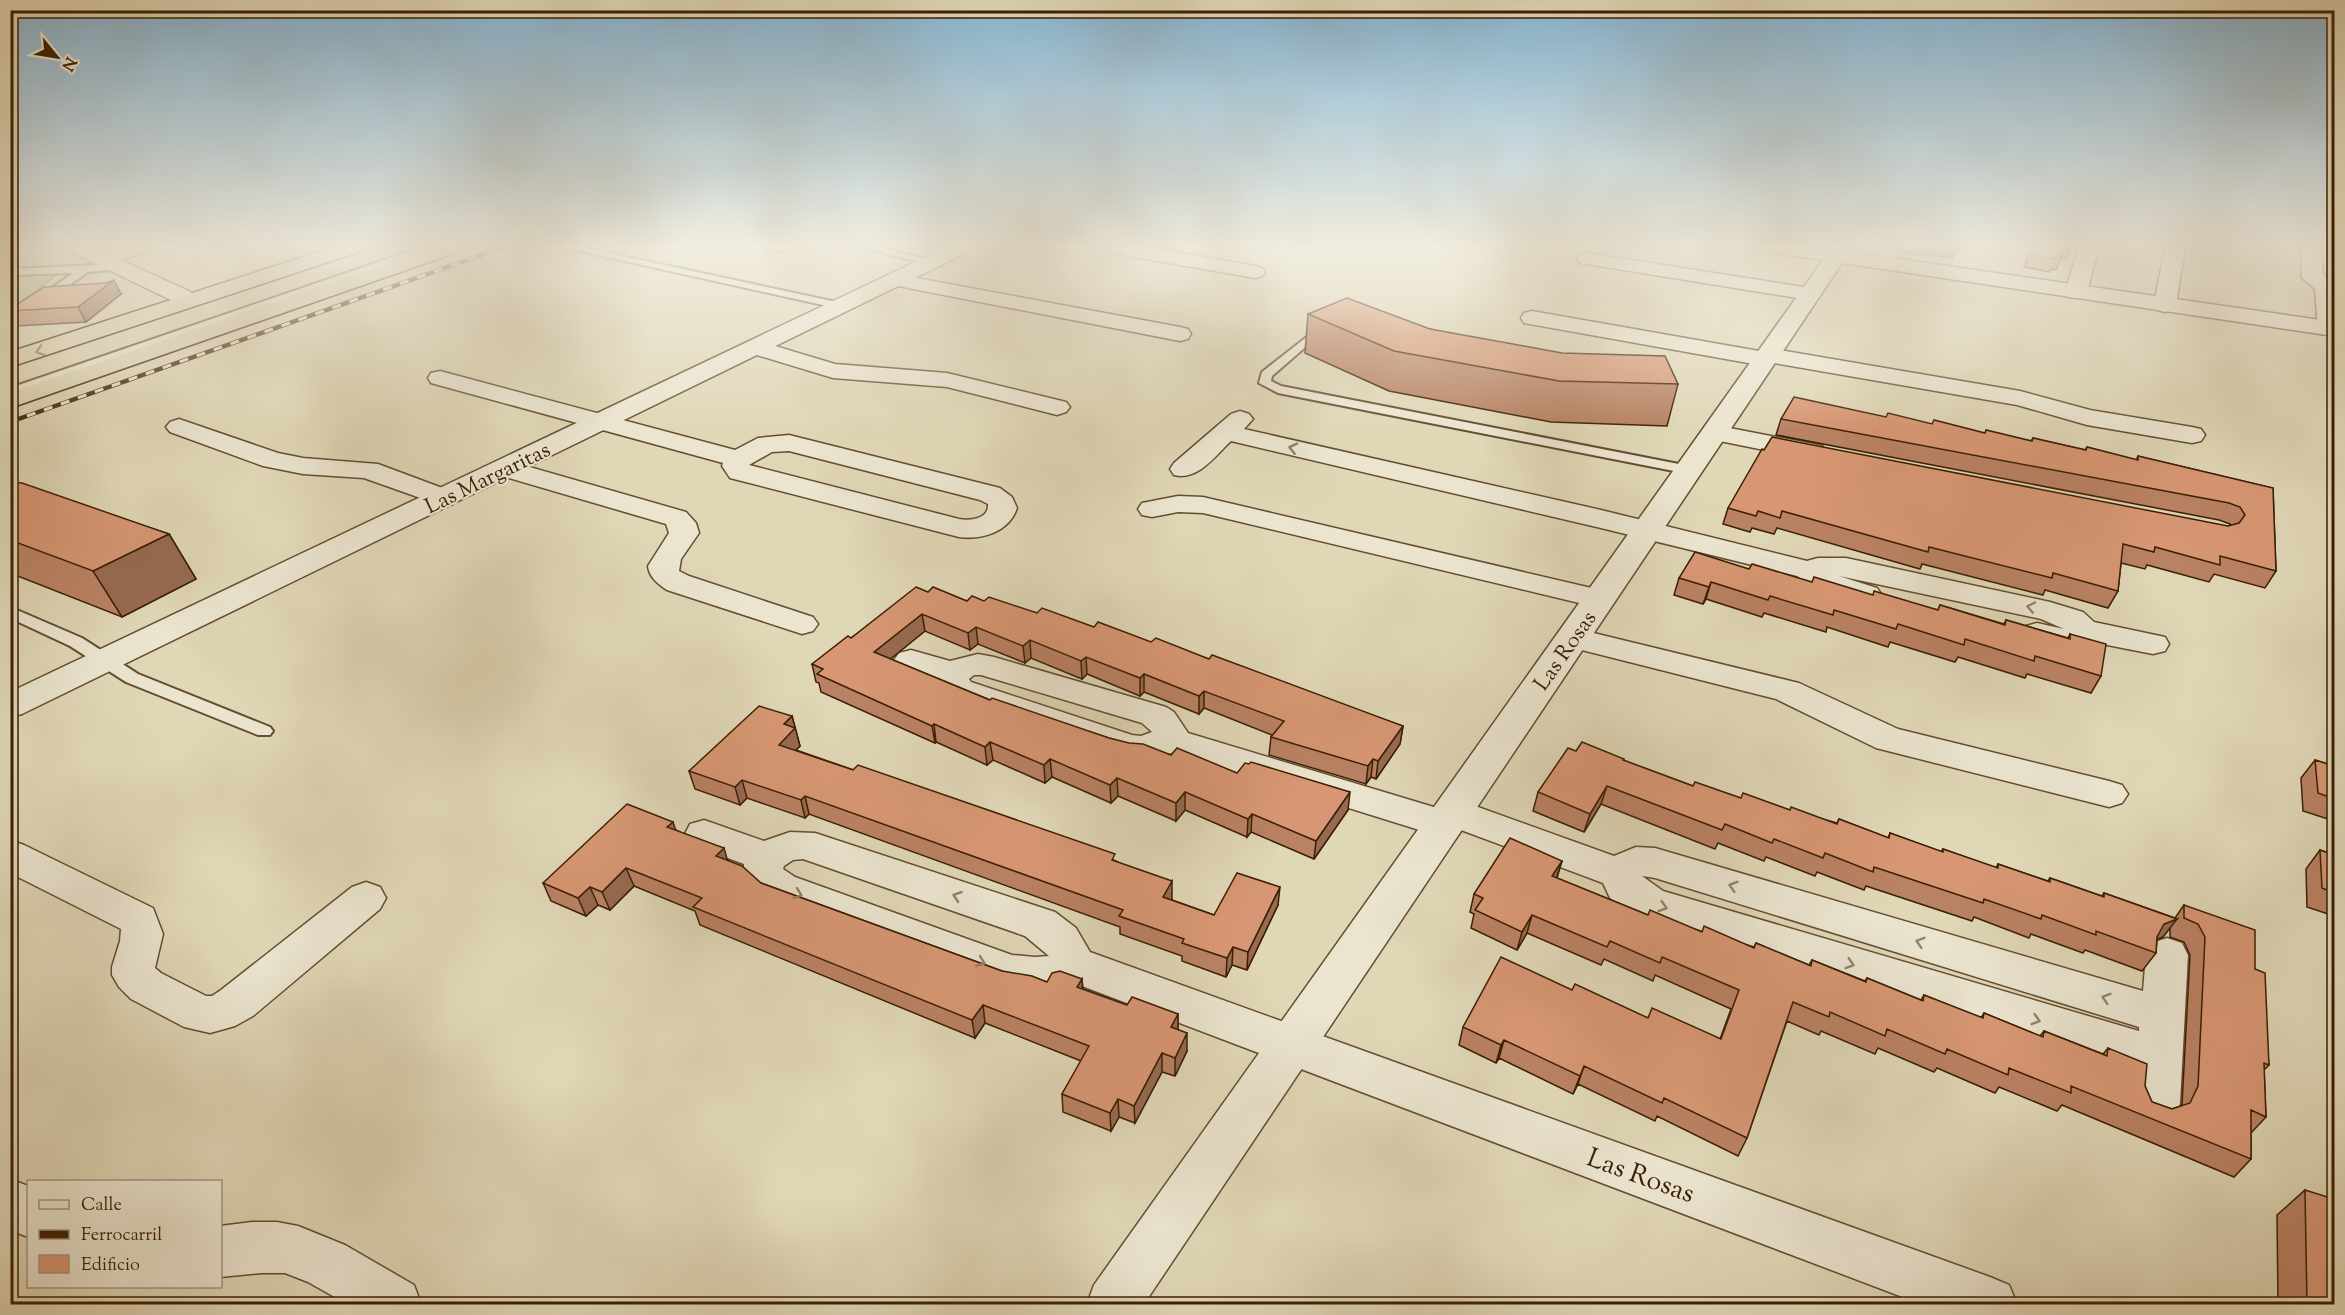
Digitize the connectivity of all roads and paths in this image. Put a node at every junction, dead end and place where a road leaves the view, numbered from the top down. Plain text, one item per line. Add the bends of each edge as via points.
1 (32, 308) edge
2 (168, 308) edge
3 (238, 308) edge
4 (253, 308) edge
5 (277, 308) edge
6 (836, 308) edge
7 (1045, 308) edge
8 (1800, 308) edge
9 (2188, 308) edge
10 (2331, 308) edge
11 (1532, 318) dead end
12 (10, 324) edge
13 (2332, 329) edge
14 (1180, 334) dead end
15 (1313, 335) edge
16 (755, 347) junction
17 (1767, 357) junction
18 (10, 360) edge
19 (440, 378) dead end
20 (10, 386) edge
21 (10, 392) edge
22 (10, 401) edge
23 (1057, 407) dead end
24 (603, 420) junction
25 (179, 427) dead end
26 (1714, 434) junction
27 (2192, 435) dead end
28 (1836, 457) edge
29 (738, 459) junction
30 (505, 468) junction
31 (1184, 469) dead end
32 (1689, 470) junction
33 (443, 498) junction
34 (1152, 509) dead end
35 (1647, 530) junction
36 (1600, 599) junction
37 (10, 612) edge
38 (802, 624) dead end
39 (1573, 638) junction
40 (2153, 644) dead end
41 (106, 660) junction
42 (911, 660) dead end
43 (10, 706) edge
44 (264, 731) dead end
45 (2109, 794) dead end
46 (1449, 818) junction
47 (704, 834) dead end
48 (10, 855) edge
49 (767, 857) junction
50 (1621, 874) junction
51 (366, 898) dead end
52 (2167, 955) dead end
53 (1074, 964) junction
54 (2162, 1015) junction
55 (1293, 1045) junction
56 (2160, 1058) junction
57 (2156, 1104) edge
58 (10, 1203) edge
59 (27, 1212) edge
60 (222, 1252) edge
61 (395, 1305) edge
62 (1113, 1305) edge
63 (1990, 1305) edge

1 - 12 lane
2 -> 18 highway
3 - 20 lane
4 - 21 lane
5 - 22 highway
6 - 16 street, Las Margaritas
7 - 14 street
8 - 17 street, Las Rosas
9 - 13 street
10 - 13 street
11 - 17 street
15 - 32 lane via 1266,375 1265,383
16 - 23 street via 833,371 947,380
16 - 24 street, Las Margaritas
17 - 26 street, Las Rosas
17 - 27 street via 2020,398 2080,415
19 - 24 street
24 - 29 street
24 - 30 street, Las Margaritas
25 - 33 street via 272,460 368,471
26 - 28 street
26 - 32 street, Las Rosas
29 - 29 street via 735,466 746,473 959,528 985,526 1005,505 990,494 789,443 767,444
30 - 33 street, Las Margaritas
30 - 38 street via 676,518 684,533 664,561 666,576
31 - 35 street via 1226,432 1329,474 1340,472 1350,461
32 - 35 street, Las Rosas
33 - 41 street, Las Margaritas
34 - 36 street via 1203,505
35 - 36 street, Las Rosas
35 - 40 street via 1808,570 1829,583 1862,594 2071,639 2079,637 2083,630
36 - 39 street, Las Rosas
37 - 41 lane
39 - 45 street via 1770,686 1888,739
39 - 46 street, Las Rosas
41 - 43 street, Las Margaritas
41 - 44 lane via 132,678
42 - 46 street via 954,673 953,683 965,693 1130,747 1152,747 1167,738
46 - 50 street
46 - 55 street, Las Rosas
47 - 49 street
48 - 51 street via 138,919 144,935 134,961 134,975 146,986 207,1016 237,1003
53 -> 49 street via 1063,941 1028,920 807,844 788,845
49 -> 53 street via 764,875 770,883 1010,972 1047,975
54 -> 50 street via 1655,863 1637,861
50 -> 56 street via 1624,887 1650,903
52 - 54 street
53 - 55 street
54 - 56 street
55 - 62 street, Las Rosas
55 - 63 street, Las Rosas
56 - 57 street
58 - 59 street
60 - 61 street via 286,1248

